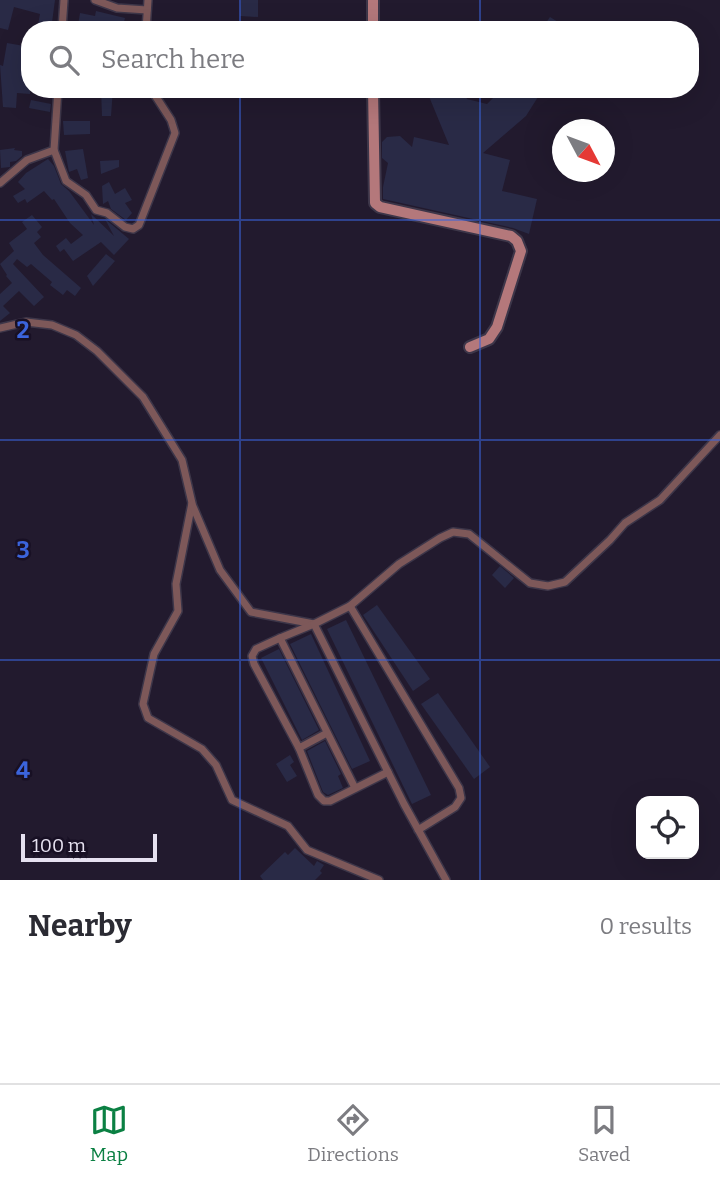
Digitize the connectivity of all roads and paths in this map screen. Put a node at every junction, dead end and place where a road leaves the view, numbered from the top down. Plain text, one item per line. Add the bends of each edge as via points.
1 (64, 0) edge
2 (95, 0) edge
3 (148, 0) edge
4 (373, 0) edge
5 (147, 10) junction
6 (63, 21) edge
7 (146, 21) edge
8 (373, 21) edge
9 (57, 98) edge
10 (157, 98) edge
11 (373, 98) edge
12 (54, 150) junction
13 (0, 183) edge
14 (0, 328) edge
15 (470, 347) dead end
16 (720, 435) edge
17 (192, 503) junction
18 (350, 607) junction
19 (314, 624) junction
20 (280, 638) junction
21 (327, 733) junction
22 (299, 748) junction
23 (388, 772) junction
24 (355, 788) junction
25 (418, 830) junction
26 (379, 880) edge
27 (446, 880) edge

1 - 6 street
2 - 5 street via 117,8
3 - 5 street
4 - 8 street
5 - 7 street
9 - 12 street
10 - 12 street via 175,134 139,225 133,229 96,209 66,181
11 - 15 street via 375,203 511,236 521,251 497,327 489,340
12 - 13 street via 27,160
14 - 17 street via 26,322 52,324 76,334 97,351 143,397 183,460
16 - 18 street via 660,500 625,523 565,582 548,586 530,583 469,534 453,532 399,564
17 - 19 street via 220,570 251,612
17 - 26 street via 176,584 178,611 154,654 143,704 148,718 202,749 216,765 232,800 288,826 307,850
18 - 19 street
18 - 25 street via 459,788 461,798 455,807
19 - 20 street
19 - 23 street
20 - 21 street
20 - 22 street via 256,649 252,656
21 - 22 street
21 - 24 street
22 - 24 street via 324,801
23 - 24 street
23 - 25 street
25 - 27 street

